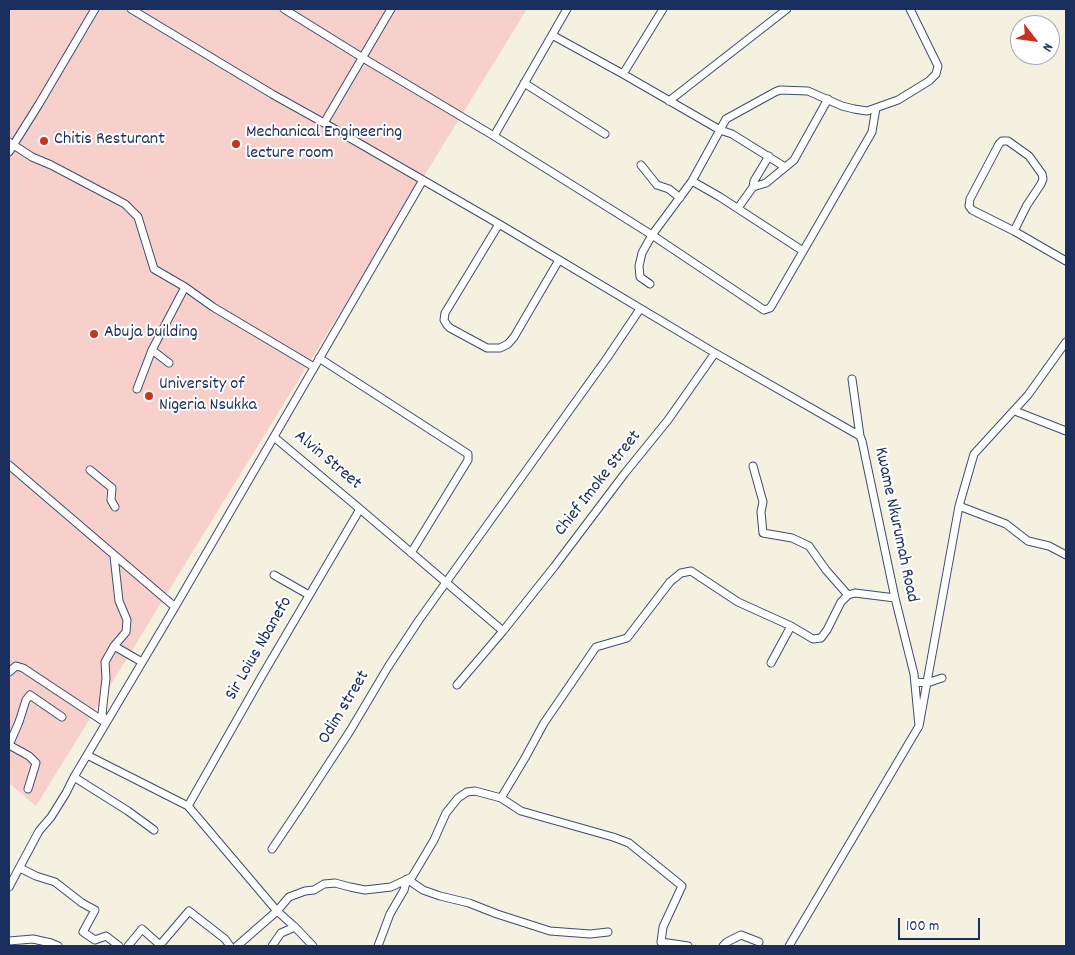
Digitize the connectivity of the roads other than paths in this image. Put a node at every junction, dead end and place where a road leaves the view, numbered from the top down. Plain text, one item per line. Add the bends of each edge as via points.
1 (94, 9) edge
2 (131, 9) edge
3 (284, 9) edge
4 (391, 9) edge
5 (567, 9) edge
6 (663, 9) edge
7 (786, 9) edge
8 (910, 9) edge
9 (552, 35) junction
10 (363, 58) junction
11 (623, 74) junction
12 (524, 84) junction
13 (828, 99) junction
14 (669, 101) junction
15 (876, 108) junction
16 (324, 123) junction
17 (720, 130) junction
18 (605, 134) dead end
19 (494, 136) junction
20 (11, 143) edge
21 (9, 152) edge
22 (769, 156) junction
23 (641, 165) dead end
24 (785, 167) junction
25 (423, 180) junction
26 (692, 181) junction
27 (753, 187) junction
28 (680, 198) junction
29 (738, 208) junction
30 (499, 224) junction
31 (1014, 231) junction
32 (652, 236) junction
33 (803, 251) junction
34 (559, 260) junction
35 (1066, 261) edge
36 (650, 284) dead end
37 (185, 287) junction
38 (640, 309) junction
39 (1066, 342) edge
40 (152, 350) junction
41 (715, 353) junction
42 (319, 358) junction
43 (169, 363) dead end
44 (314, 367) junction
45 (852, 379) dead end
46 (137, 389) dead end
47 (1014, 411) junction
48 (1066, 431) edge
49 (860, 436) junction
50 (274, 437) junction
51 (9, 465) edge
52 (753, 466) dead end
53 (90, 470) dead end
54 (115, 506) dead end
55 (959, 506) junction
56 (360, 509) junction
57 (411, 553) junction
58 (1066, 555) edge
59 (114, 556) junction
60 (274, 575) dead end
61 (445, 582) junction
62 (309, 595) junction
63 (848, 595) junction
64 (895, 598) junction
65 (175, 607) junction
66 (790, 626) junction
67 (503, 631) junction
68 (114, 646) junction
69 (142, 662) junction
70 (771, 663) dead end
71 (9, 672) edge
72 (942, 678) dead end
73 (915, 682) junction
74 (927, 682) junction
75 (457, 685) dead end
76 (62, 717) dead end
77 (106, 723) junction
78 (919, 726) junction
79 (9, 745) edge
80 (87, 755) junction
81 (74, 777) junction
82 (28, 789) dead end
83 (501, 798) junction
84 (188, 806) junction
85 (154, 830) dead end
86 (272, 849) dead end
87 (20, 868) junction
88 (407, 880) junction
89 (9, 887) edge
90 (277, 911) junction
91 (295, 928) junction
92 (608, 932) dead end
93 (9, 941) edge
94 (759, 942) dead end
95 (58, 946) edge
96 (119, 946) edge
97 (128, 946) edge
98 (230, 946) edge
99 (237, 946) edge
100 (272, 946) edge
101 (313, 946) edge
102 (378, 946) edge
103 (688, 946) edge
104 (723, 946) edge
105 (789, 946) edge

1 - 20 street via 39,104
2 - 16 street, Kwame Nkurumah Road
3 - 10 street
4 - 10 street
5 - 9 street
6 - 11 street
7 - 14 street
8 - 15 street via 938,66 936,74 898,100
9 - 11 street
9 - 12 street
10 - 16 street
10 - 19 street
11 - 14 street
12 - 18 street
12 - 19 street
13 - 15 street via 854,109 867,111
13 - 17 street via 808,92 780,90 726,119
13 - 24 street via 798,154
14 - 17 street
15 - 33 street via 872,132
16 - 25 street, Kwame Nkurumah Road
17 - 22 street
17 - 26 street
19 - 32 street
20 - 21 street
20 - 37 street via 124,204 138,217 154,269
22 - 24 street
22 - 27 street
23 - 28 street via 657,185
24 - 27 street via 766,183
25 - 30 street, Kwame Nkurumah Road
25 - 42 street
26 - 28 street
26 - 29 street
27 - 29 street
28 - 32 street
29 - 33 street
30 - 34 street, Kwame Nkurumah Road
30 - 34 street via 445,313 444,320 450,328 487,348 508,344
31 - 31 street via 969,206 1002,141 1008,141 1029,156 1042,174 1041,184
31 - 35 street
32 - 33 street via 764,310 772,306
32 - 36 street via 639,266 640,277
34 - 38 street, Kwame Nkurumah Road
37 - 40 street
37 - 44 street
38 - 41 street, Kwame Nkurumah Road
38 - 61 street, Odim street
39 - 47 street
40 - 43 street
40 - 46 street
41 - 49 street, Kwame Nkurumah Road
41 - 67 street, Chief Imoke Street via 668,420
42 - 44 street
42 - 57 street via 468,454 468,460
44 - 50 street
45 - 49 street
47 - 48 street
47 - 55 street via 974,454
49 - 64 street, Kwame Nkurumah Road
50 - 56 street, Alvin Street
50 - 65 street
51 - 59 street
52 - 63 street via 763,502 763,533 792,538 809,546
53 - 54 street via 112,488 111,500
55 - 58 street via 1006,524 1028,541 1049,546
55 - 74 street
56 - 57 street, Alvin Street
56 - 62 street, Sir Loius Nbanefo
57 - 61 street, Alvin Street
59 - 65 street
59 - 68 street via 119,601 127,620 126,632
60 - 62 street
61 - 67 street, Alvin Street
61 - 86 street, Odim street
62 - 84 street, Sir Loius Nbanefo
63 - 64 street
63 - 66 street via 821,638 813,638
64 - 73 street, Kwame Nkurumah Road
65 - 69 street
66 - 70 street
66 - 83 street via 738,602 691,571 681,573 670,582 627,638 596,647 544,723
67 - 75 street, Chief Imoke Street
68 - 69 street
68 - 77 street via 105,662 102,714
69 - 77 street
71 - 77 street via 16,666 24,668
72 - 74 street
73 - 74 street
73 - 78 street, Kwame Nkurumah Road
74 - 78 street
76 - 79 street via 30,695
77 - 80 street
78 - 105 street
79 - 82 street via 36,763
80 - 81 street
80 - 84 street
81 - 85 street
81 - 87 street via 39,831
83 - 88 street via 475,791 466,792 458,798 446,813 412,877
83 - 103 street via 521,812 629,843 648,858 682,886 663,927 661,942
84 - 90 street
87 - 89 street
87 - 96 street via 55,882 95,910 83,932 96,940 106,936
88 - 90 street via 391,887 365,890 335,883 324,884 289,897
88 - 92 street via 423,890 550,931
88 - 102 street
90 - 91 street
90 - 99 street
91 - 100 street via 281,933
91 - 101 street
93 - 95 street via 33,939
94 - 104 street via 741,936
97 - 98 street via 142,929 160,945 189,911

